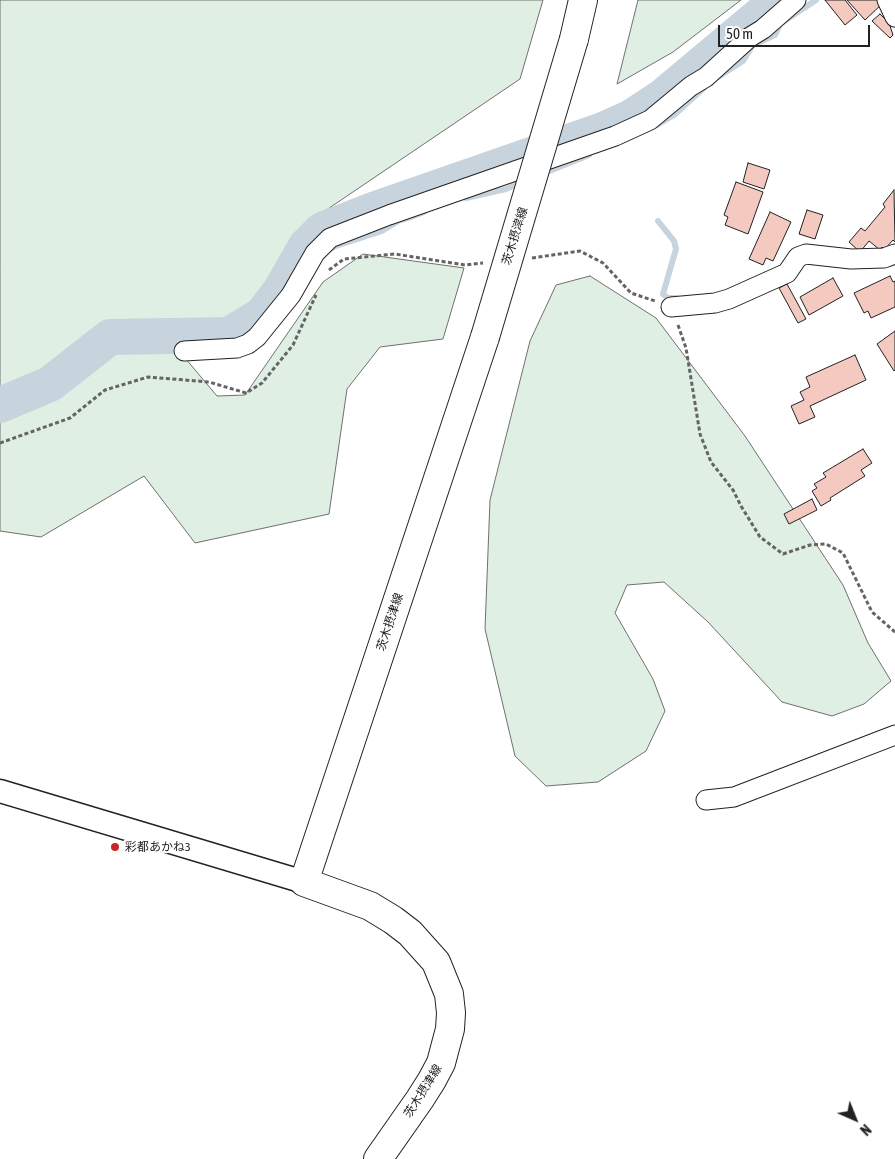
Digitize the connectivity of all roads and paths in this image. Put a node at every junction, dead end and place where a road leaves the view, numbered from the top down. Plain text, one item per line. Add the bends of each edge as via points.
1 (583, 0) edge
2 (796, 0) edge
3 (887, 0) edge
4 (895, 17) edge
5 (895, 254) edge
6 (671, 307) dead end
7 (184, 351) dead end
8 (895, 735) edge
9 (0, 791) edge
10 (706, 800) dead end
11 (304, 882) junction
12 (378, 1159) edge

1 - 11 main road, 茨木摂津線, bridge via 485,336
2 - 7 street via 650,120 615,136 330,238 315,253 291,295 253,341 238,348
3 - 4 street
5 - 6 street via 858,259 806,254 798,258 786,273 729,299
8 - 10 street via 734,797
9 - 11 street
11 - 12 main road, 茨木摂津線 via 370,906 410,933 436,962 448,994 450,1029 441,1064

